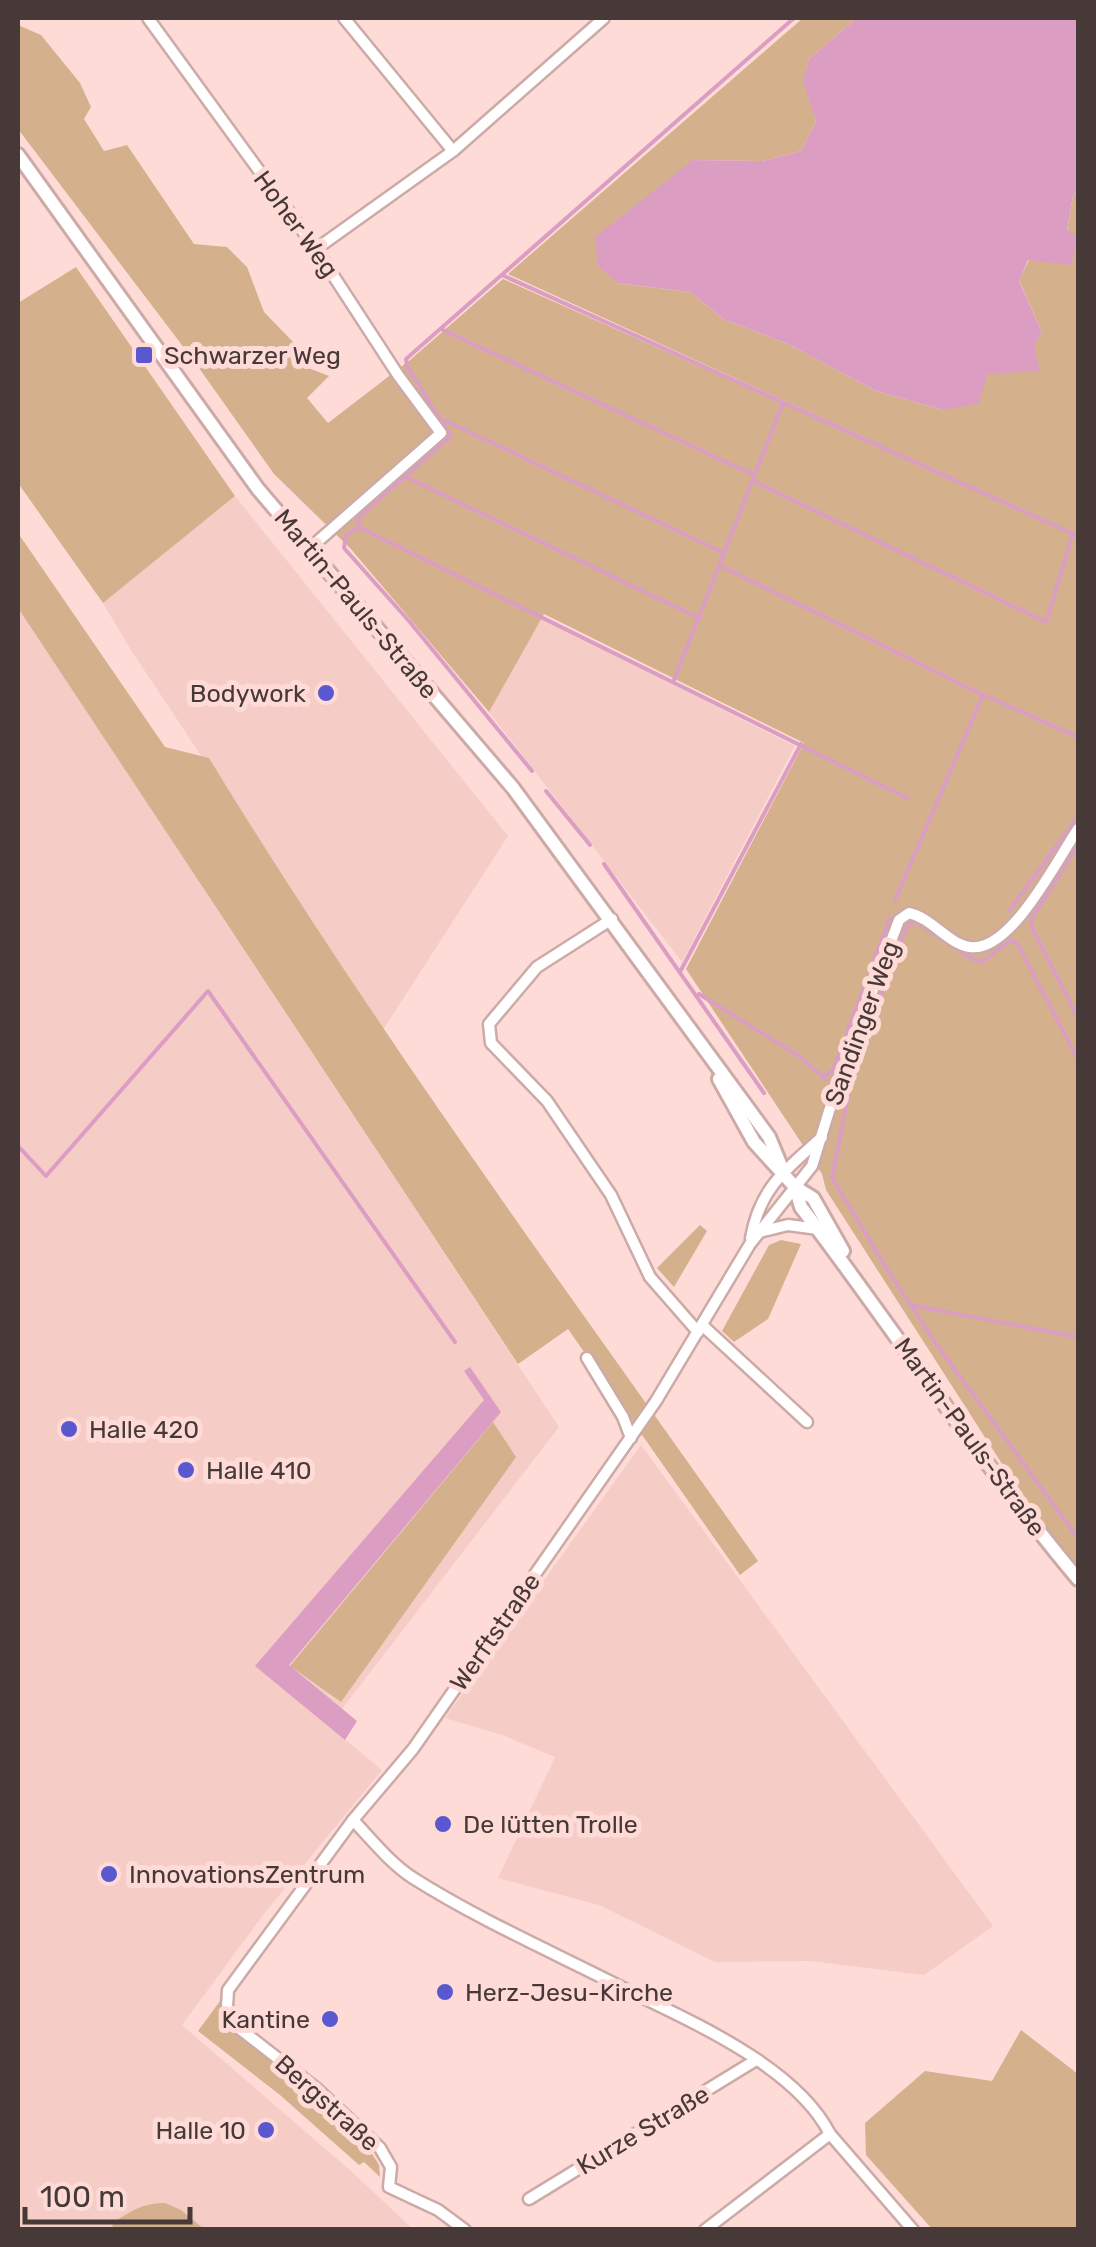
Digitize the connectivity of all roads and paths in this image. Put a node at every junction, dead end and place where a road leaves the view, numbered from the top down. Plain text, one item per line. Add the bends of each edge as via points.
1 (148, 18) edge
2 (344, 18) edge
3 (580, 18) edge
4 (604, 18) edge
5 (590, 29) junction
6 (452, 151) junction
7 (18, 155) edge
8 (316, 249) junction
9 (309, 549) junction
10 (1078, 829) edge
11 (612, 919) junction
12 (824, 1135) junction
13 (783, 1172) junction
14 (795, 1187) junction
15 (818, 1229) junction
16 (758, 1233) junction
17 (750, 1244) junction
18 (865, 1293) junction
19 (700, 1328) junction
20 (587, 1358) dead end
21 (806, 1422) dead end
22 (631, 1438) junction
23 (1078, 1579) edge
24 (353, 1820) junction
25 (227, 2008) joint
26 (756, 2060) junction
27 (830, 2134) junction
28 (529, 2199) dead end
29 (465, 2230) edge
30 (706, 2230) edge
31 (913, 2230) edge

1 - 8 street, Hoher Weg
2 - 6 street
3 - 5 street
4 - 5 street
5 - 6 street
6 - 8 street
7 - 9 street, Martin-Pauls-Straße via 258,489
8 - 9 street, Hoher Weg via 441,433
9 - 11 street, Martin-Pauls-Straße via 513,788
10 - 12 street, Sandinger Weg via 1023,914 985,946 964,946 920,916 899,920 838,1078
11 - 13 street, Martin-Pauls-Straße via 769,1138
11 - 19 street via 538,967 489,1024 491,1043 547,1101 611,1195 650,1277
12 - 13 street, Sandinger Weg
12 - 14 street, Sandinger Weg
13 - 14 street, Martin-Pauls-Straße
13 - 17 street, Werftstraße via 764,1194
14 - 15 street, Martin-Pauls-Straße
14 - 16 street, Werftstraße
14 - 18 street, Martin-Pauls-Straße via 817,1203
15 - 16 street via 788,1225
15 - 18 street, Martin-Pauls-Straße
16 - 17 street, Werftstraße
17 - 19 street, Werftstraße
18 - 23 street, Martin-Pauls-Straße
19 - 21 street
19 - 22 street, Werftstraße
20 - 22 street
22 - 24 street, Werftstraße via 413,1749
24 - 25 street, Werftstraße via 234,1979
24 - 26 street via 411,1877
25 - 29 street, Bergstraße via 240,2029 380,2148 391,2168 390,2187
26 - 27 street via 790,2086
26 - 28 street, Kurze Straße
27 - 30 street
27 - 31 street

